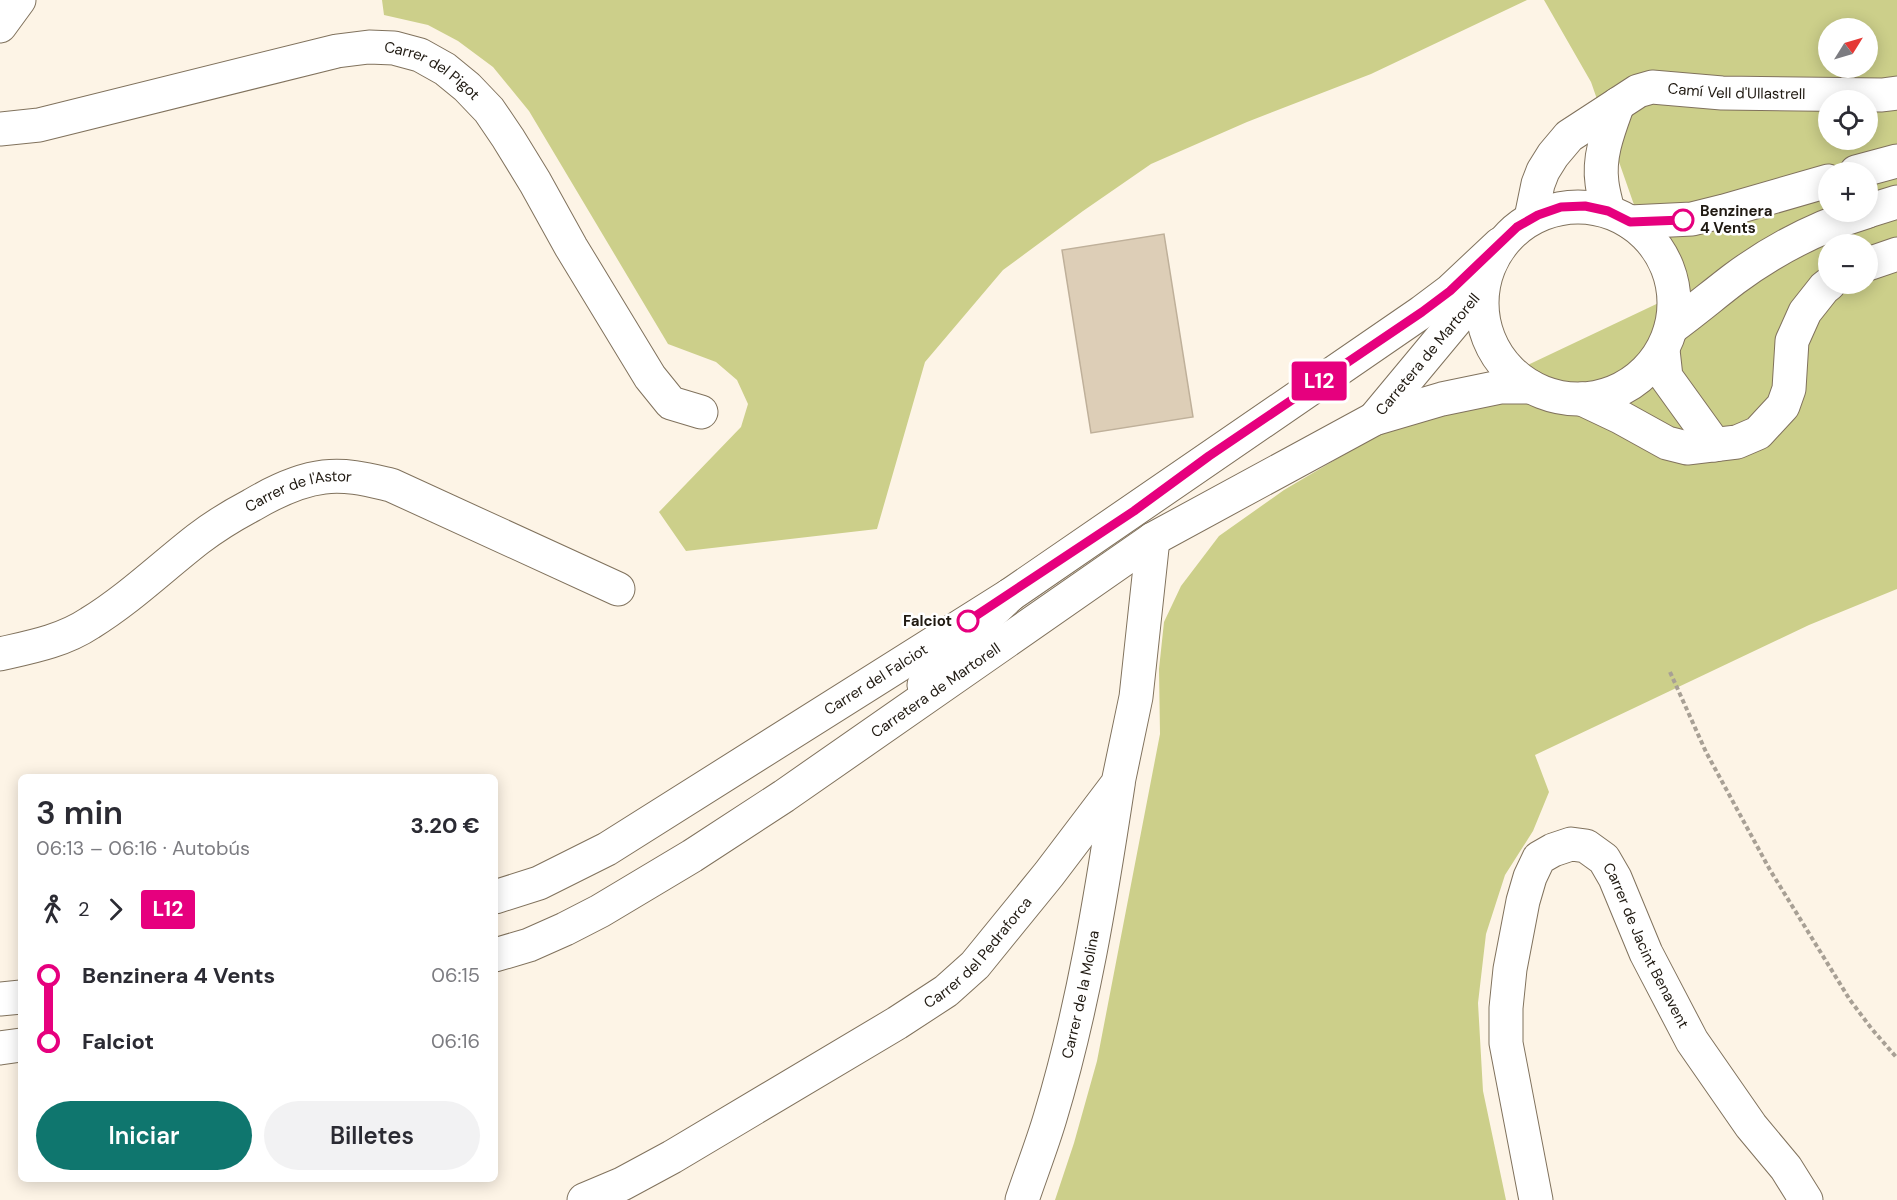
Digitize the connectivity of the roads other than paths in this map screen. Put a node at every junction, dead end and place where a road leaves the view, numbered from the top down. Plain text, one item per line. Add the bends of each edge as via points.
1 (19, 0) edge
2 (0, 26) edge
3 (1897, 93) edge
4 (1618, 104) junction
5 (0, 129) edge
6 (1897, 161) edge
7 (1878, 166) edge
8 (1818, 183) edge
9 (1897, 202) edge
10 (1878, 208) edge
11 (1619, 216) junction
12 (1532, 218) junction
13 (1841, 222) edge
14 (1500, 244) junction
15 (1897, 254) edge
16 (1878, 261) edge
17 (1482, 289) junction
18 (1819, 294) edge
19 (1667, 339) junction
20 (1531, 387) junction
21 (1581, 399) junction
22 (701, 412) dead end
23 (1374, 419) junction
24 (1715, 445) junction
25 (1153, 539) junction
26 (618, 589) dead end
27 (1010, 595) junction
28 (0, 654) edge
29 (893, 720) junction
30 (1118, 783) junction
31 (498, 896) edge
32 (498, 954) edge
33 (18, 997) edge
34 (0, 999) edge
35 (18, 1045) edge
36 (0, 1048) edge
37 (18, 1066) edge
38 (0, 1069) edge
39 (584, 1200) edge
40 (1022, 1200) edge
41 (1536, 1200) edge
42 (1806, 1200) edge

1 - 2 street
3 - 4 street, Camí Vell d'Ullastrell via 1722,93 1652,87
4 - 11 street via 1601,164 1602,183
4 - 12 street, Camí Vell d'Ullastrell via 1569,136 1552,155 1538,184
5 - 22 street, Carrer del Pigot via 62,120 337,51 394,48 420,55 445,69 489,111 650,377 671,403
6 - 7 street
8 - 11 street, Carretera de Martorell via 1692,219
9 - 10 street, Carretera de Martorell
11 - 12 street, Carretera de Martorell via 1585,206 1561,207
11 - 19 street via 1649,237 1672,280 1674,303
12 - 14 street, Carretera de Martorell
13 - 19 street, Carretera de Martorell via 1773,253 1734,279
14 - 17 street, Carretera de Martorell via 1488,265
14 - 27 street, Carrer del Falciot via 1422,312
15 - 16 street
17 - 20 street, Carretera de Martorell via 1487,337 1498,358
17 - 23 street, Carretera de Martorell
18 - 24 street via 1804,312 1792,341 1789,389 1783,406 1758,433 1737,442
19 - 21 street, Carretera de Martorell via 1647,370 1629,385 1606,396
19 - 24 street via 1666,377
20 - 21 street, Carretera de Martorell via 1558,398
20 - 23 street, Carretera de Martorell via 1500,387
21 - 24 street via 1667,443 1687,448
23 - 25 street, Carretera de Martorell
25 - 29 street, Carretera de Martorell
25 - 30 street, Carrer del Pedraforca via 1136,697
26 - 28 street, Carrer de l'Astor via 392,485 356,477 324,477 294,484 230,517 88,625 47,643
27 - 29 street via 960,642
27 - 31 street, Carrer del Falciot via 607,849 539,884
29 - 32 street, Carretera de Martorell via 784,796 610,905 538,941
30 - 39 street, Carrer del Pedraforca via 999,936 946,991 672,1156
30 - 40 street, Carrer de la Molina via 1083,988 1050,1118
33 - 34 street
35 - 36 street
37 - 38 street
41 - 42 street, Carrer de Jacint Benavent via 1506,1043 1506,1008 1510,969 1530,877 1539,858 1571,843 1586,846 1604,859 1646,953 1692,1041

